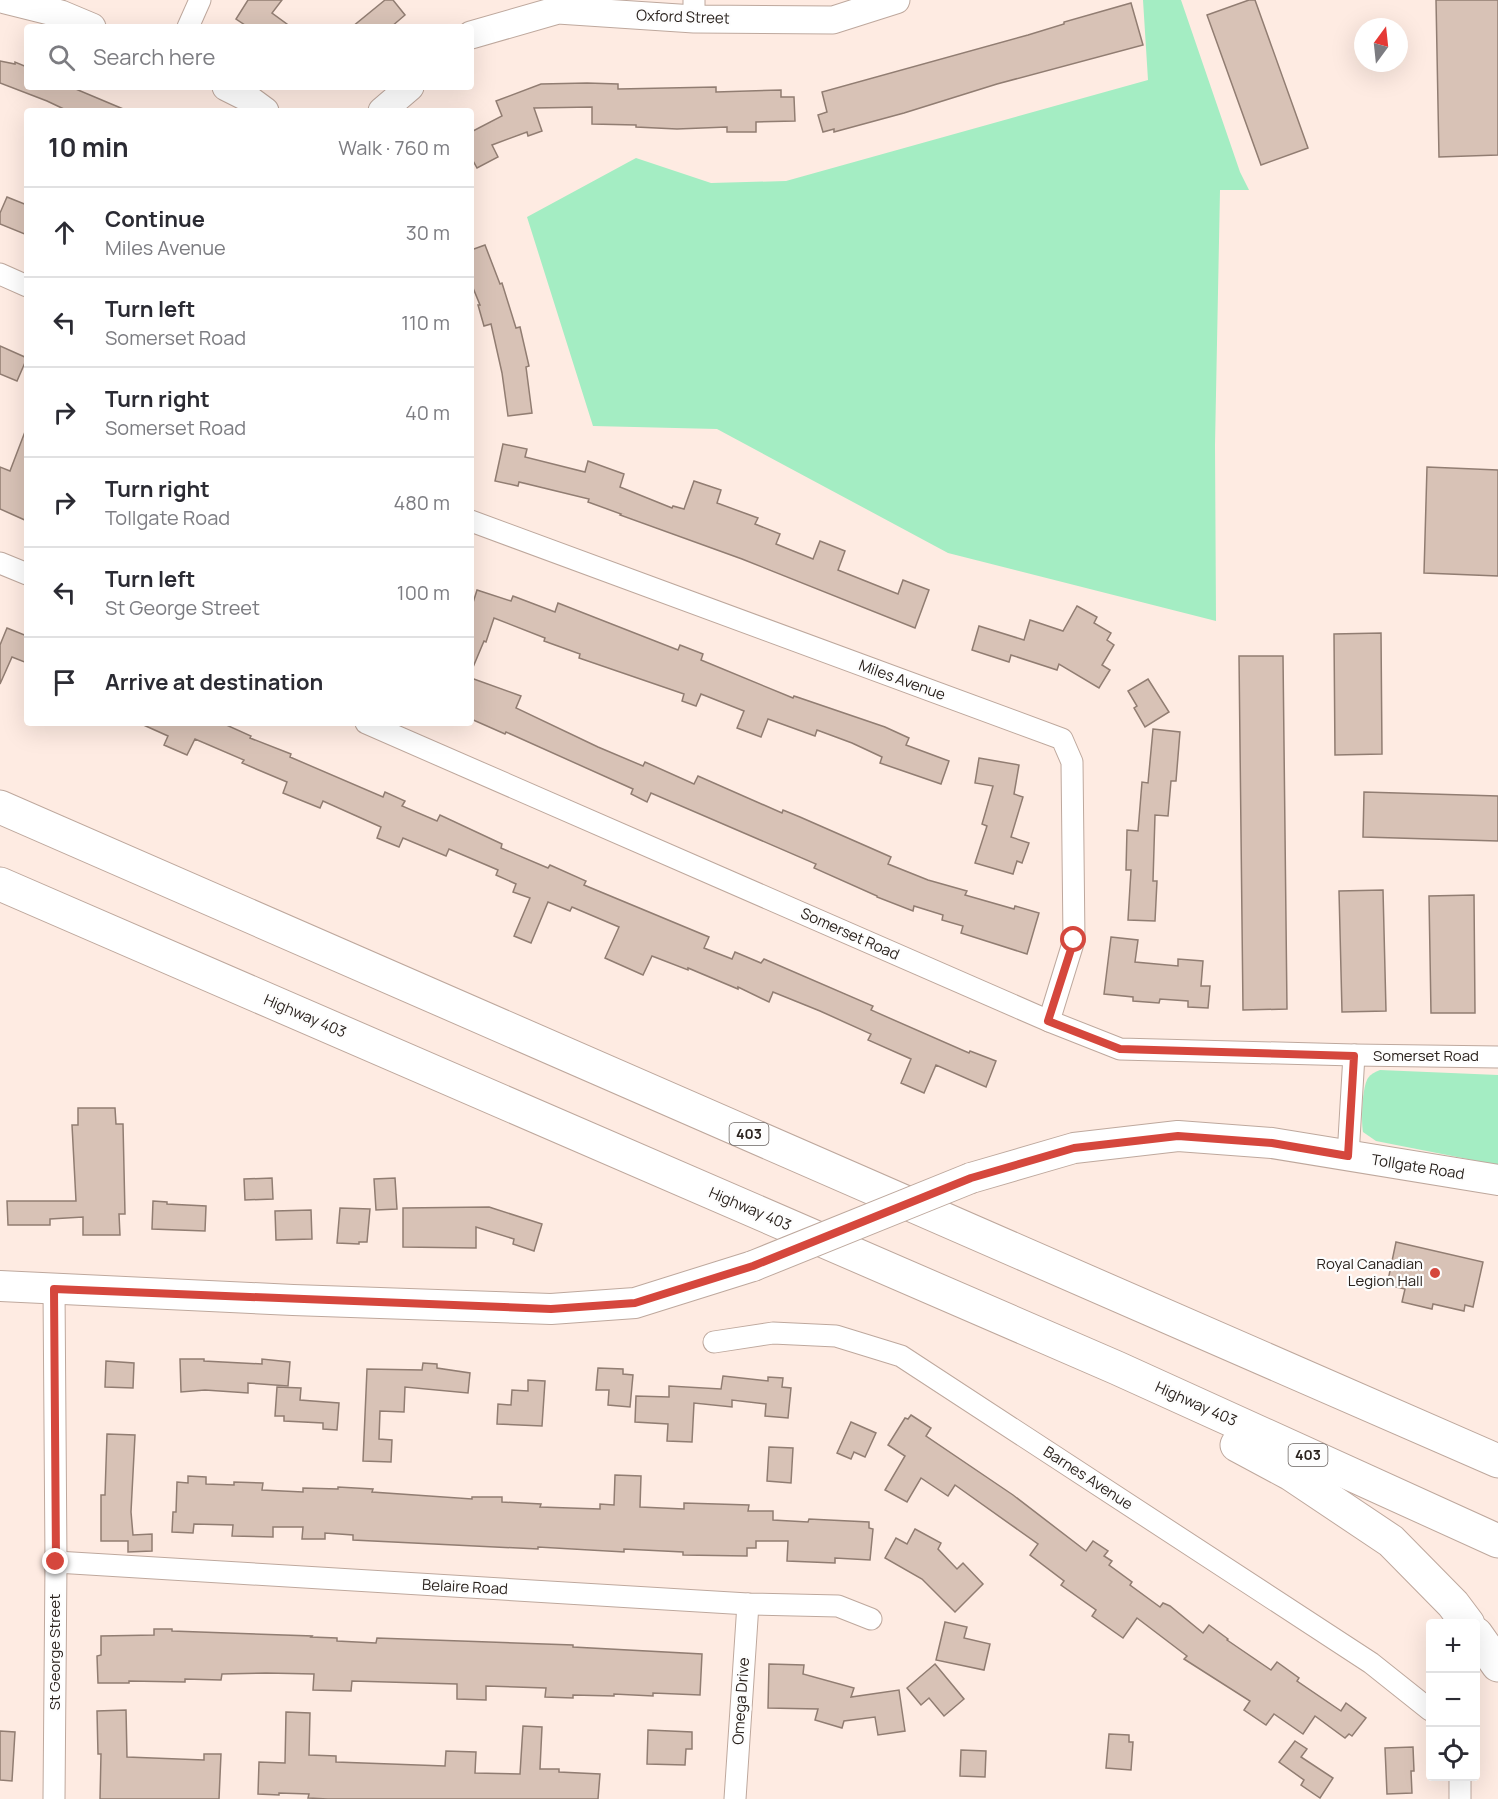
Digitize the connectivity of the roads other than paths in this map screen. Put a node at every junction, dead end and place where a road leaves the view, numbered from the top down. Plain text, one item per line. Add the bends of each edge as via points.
1 (5, 0) edge
2 (200, 0) edge
3 (896, 0) edge
4 (694, 10) edge
5 (85, 24) edge
6 (189, 24) edge
7 (474, 34) edge
8 (232, 90) edge
9 (406, 90) edge
10 (261, 108) edge
11 (386, 108) edge
12 (0, 274) edge
13 (24, 285) edge
14 (474, 522) edge
15 (0, 563) edge
16 (24, 573) edge
17 (376, 726) edge
18 (0, 807) edge
19 (0, 884) edge
20 (1048, 1021) junction
21 (1354, 1056) junction
22 (1498, 1057) edge
23 (1348, 1156) junction
24 (1498, 1180) edge
25 (0, 1286) edge
26 (54, 1289) junction
27 (714, 1342) dead end
28 (1117, 1368) junction
29 (1498, 1461) edge
30 (1498, 1541) edge
31 (56, 1562) junction
32 (747, 1604) junction
33 (871, 1619) dead end
34 (1465, 1619) edge
35 (1480, 1640) edge
36 (1498, 1665) edge
37 (1426, 1706) edge
38 (1460, 1781) edge
39 (54, 1799) edge
40 (735, 1799) edge
41 (1460, 1799) edge

1 - 5 street
2 - 6 street
3 - 4 street, Oxford Street via 832,20
4 - 7 street, Oxford Street via 558,10
8 - 10 street
9 - 11 street
12 - 13 street
14 - 20 street, Miles Avenue via 1062,739 1072,762 1074,940
15 - 16 street
17 - 20 street, Somerset Road
18 - 29 highway, 403
19 - 28 highway, Highway 403 / 403
20 - 21 street, Somerset Road via 1120,1049
21 - 22 street, Somerset Road
21 - 23 street, Somerset Road
23 - 24 main road, Tollgate Road
23 - 26 main road, Tollgate Road, bridge via 1272,1143 1178,1136 1074,1148 971,1178 753,1266 635,1303 551,1309
25 - 26 main road, Tollgate Road
26 - 31 street, St George Street
27 - 37 street, Barnes Avenue via 773,1333 836,1336 901,1356 1371,1663
28 - 30 highway, Highway 403 / 403
28 - 34 highway via 1155,1400 1291,1474 1391,1541
31 - 32 street, Belaire Road
31 - 39 street, St George Street
32 - 33 street, Belaire Road via 838,1606
32 - 40 street, Omega Drive
35 - 36 highway
38 - 41 street

